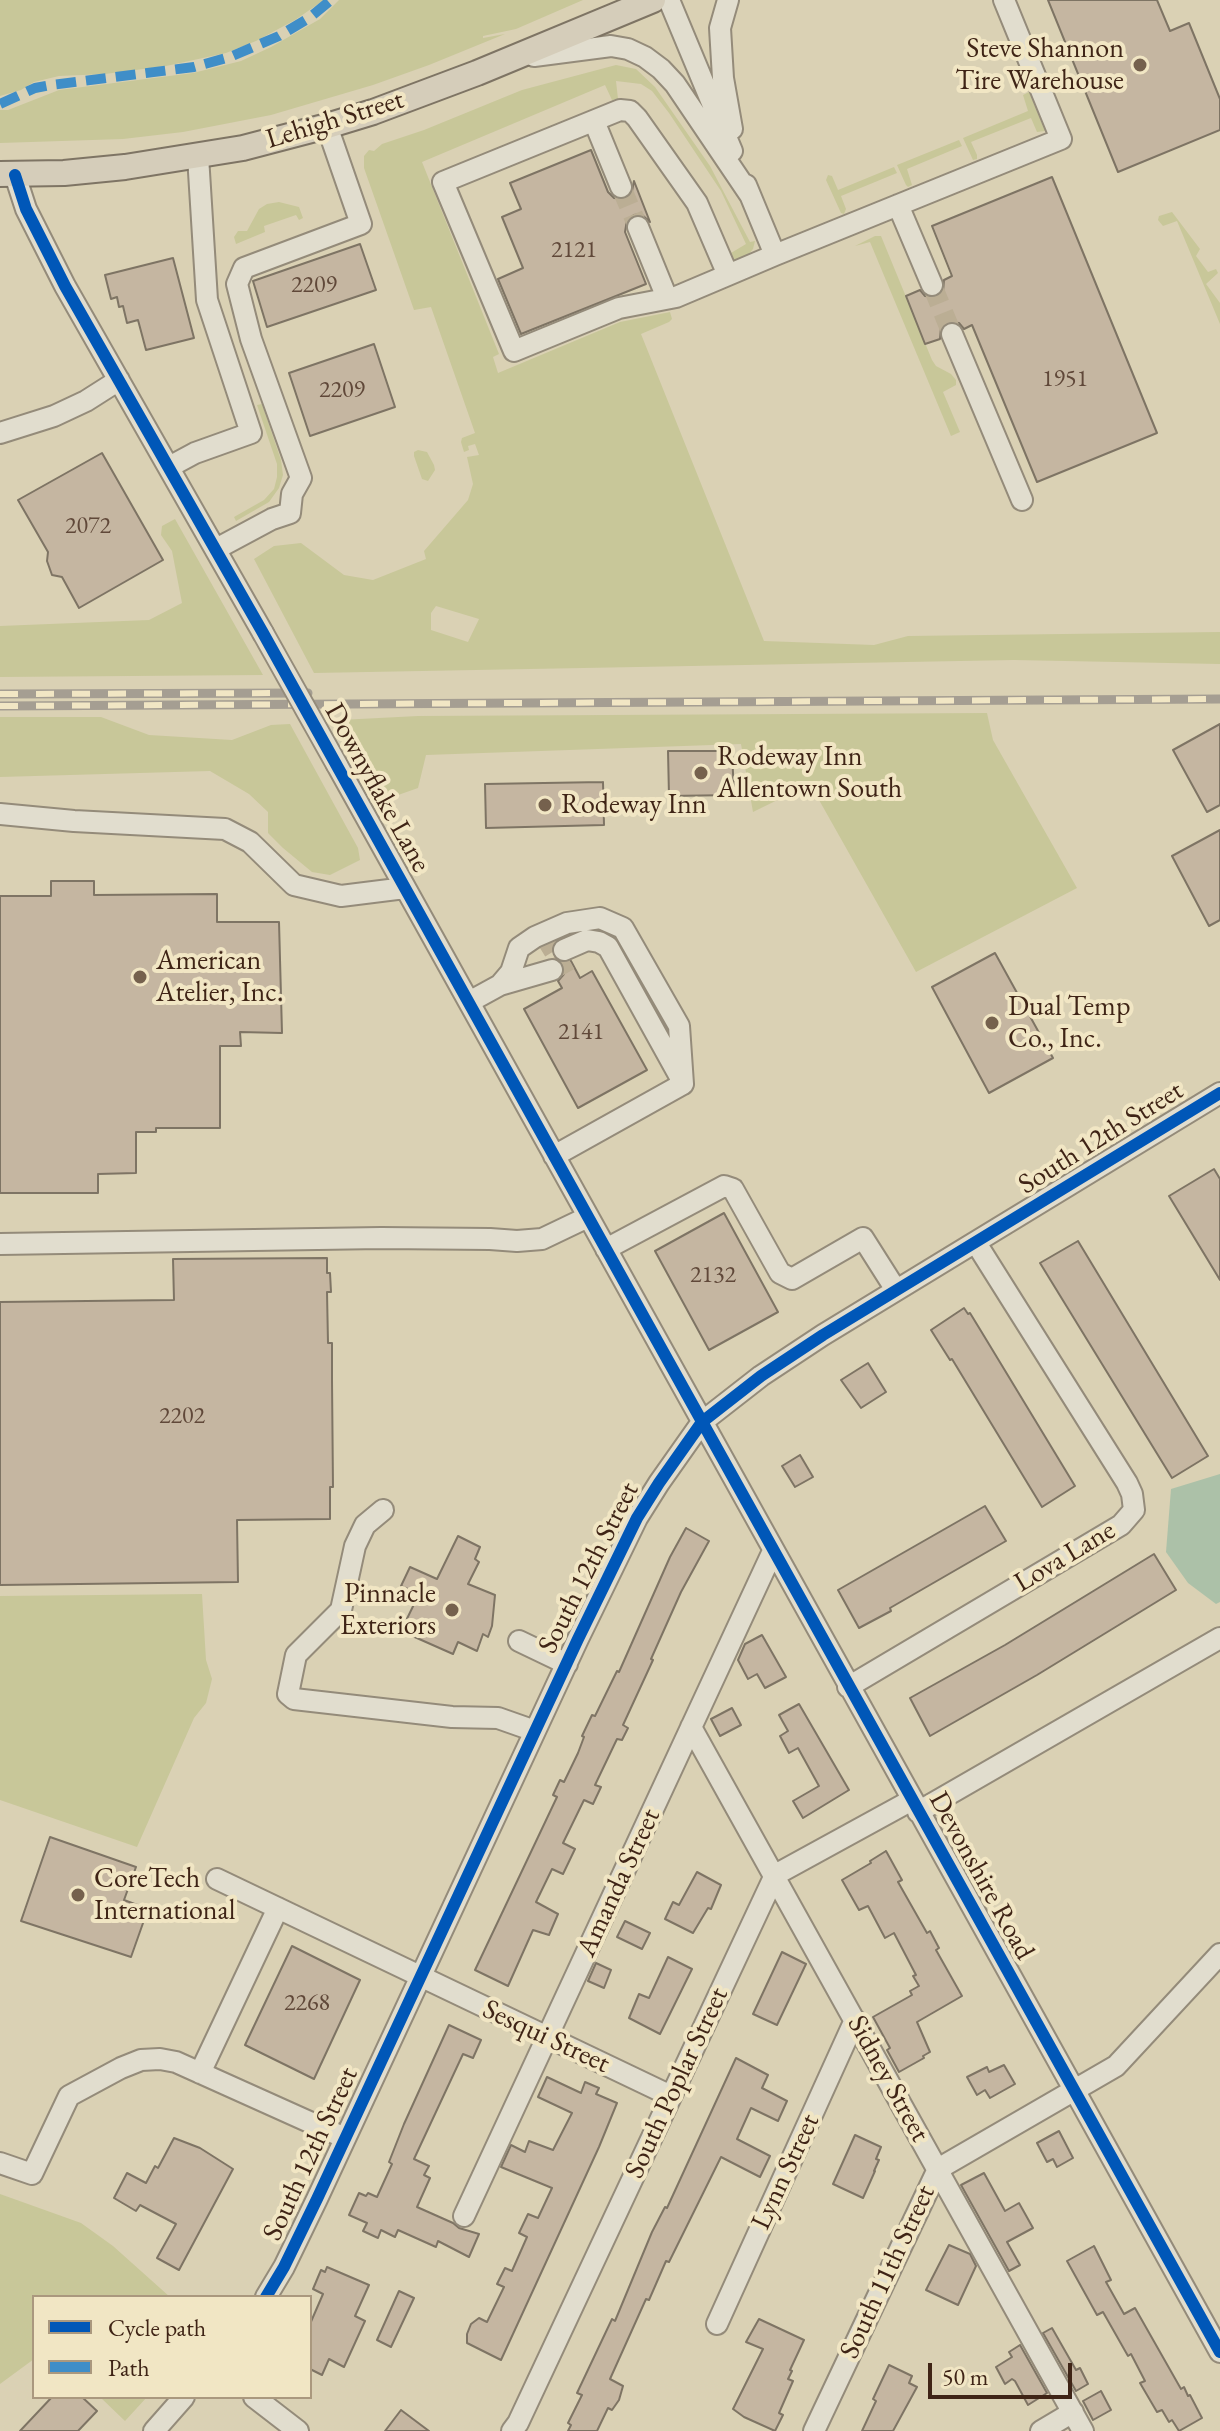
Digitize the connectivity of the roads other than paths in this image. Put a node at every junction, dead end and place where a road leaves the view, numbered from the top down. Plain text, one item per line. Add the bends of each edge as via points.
1 (653, 0) edge
2 (669, 0) edge
3 (728, 0) edge
4 (1004, 0) edge
5 (503, 63) junction
6 (594, 121) junction
7 (327, 126) junction
8 (198, 156) junction
9 (8, 174) edge
10 (621, 187) tunnel mouth
11 (750, 195) junction
12 (898, 205) junction
13 (638, 227) tunnel mouth
14 (775, 255) junction
15 (728, 275) junction
16 (932, 285) tunnel mouth
17 (667, 298) junction
18 (952, 334) tunnel mouth
19 (119, 380) junction
20 (0, 433) edge
21 (169, 467) junction
22 (1022, 500) dead end
23 (216, 549) junction
24 (0, 814) edge
25 (405, 888) junction
26 (500, 985) junction
27 (469, 1002) junction
28 (683, 1084) junction
29 (1220, 1093) edge
30 (554, 1156) junction
31 (588, 1217) junction
32 (976, 1243) junction
33 (0, 1244) edge
34 (606, 1249) junction
35 (896, 1290) junction
36 (702, 1422) junction
37 (383, 1510) dead end
38 (773, 1551) junction
39 (1220, 1638) edge
40 (519, 1641) dead end
41 (567, 1664) junction
42 (848, 1687) junction
43 (691, 1727) junction
44 (535, 1731) junction
45 (915, 1806) junction
46 (775, 1875) junction
47 (217, 1879) dead end
48 (278, 1908) junction
49 (1220, 1954) edge
50 (421, 1977) junction
51 (855, 2020) junction
52 (547, 2037) junction
53 (200, 2073) junction
54 (1073, 2092) junction
55 (671, 2096) junction
56 (345, 2138) junction
57 (0, 2163) edge
58 (938, 2169) junction
59 (464, 2216) dead end
60 (267, 2295) edge
61 (717, 2324) dead end
62 (1220, 2352) edge
63 (182, 2399) edge
64 (257, 2399) edge
65 (1073, 2412) junction
66 (519, 2428) edge
67 (154, 2431) edge
68 (298, 2431) edge
69 (814, 2431) edge
70 (1041, 2431) edge
71 (1083, 2431) edge

1 - 5 main road, Lehigh Street
2 - 11 street
3 - 11 street via 720,28 723,78
4 - 12 street via 1061,139
5 - 7 main road, Lehigh Street
5 - 11 street via 611,46 645,57 675,84
6 - 10 street
6 - 15 street via 620,110 637,118 697,203
6 - 17 street via 443,182 514,351 619,308
7 - 8 main road, Lehigh Street
7 - 23 street via 361,224 244,268 237,284 301,478 290,513
8 - 9 main road, Lehigh Street via 64,173
8 - 21 street via 207,300 251,433
9 - 19 street, Downyflake Lane
11 - 14 street
12 - 14 street
12 - 16 street
13 - 17 street
14 - 15 street
15 - 17 street
18 - 22 street
19 - 20 street via 54,416
19 - 21 street, Downyflake Lane
21 - 23 street, Downyflake Lane
23 - 25 street, Downyflake Lane, bridge
24 - 25 street via 225,829 250,842 294,885 341,896
25 - 27 street, Downyflake Lane
26 - 27 street
26 - 28 street via 587,940 599,942 608,947
26 - 28 street via 519,948 551,929 600,918 623,928 679,1026
27 - 30 street, Downyflake Lane
28 - 30 street
29 - 32 street, South 12th Street
30 - 31 street, Downyflake Lane
31 - 33 street via 542,1239 517,1241
31 - 34 street, Downyflake Lane
32 - 35 street, South 12th Street
32 - 42 street, Lova Lane via 1127,1483 1134,1510 1121,1525
34 - 35 street via 724,1186 733,1189 780,1273 792,1279 863,1238
34 - 36 street, Downyflake Lane
35 - 36 street, South 12th Street via 761,1376
36 - 38 street, Devonshire Road
36 - 41 street, South 12th Street via 637,1518
37 - 44 street via 365,1525 355,1546 341,1610 296,1655 288,1694 294,1699 498,1718
38 - 42 street, Devonshire Road
38 - 43 street, Amanda Street
39 - 45 street
40 - 41 street
41 - 44 street, South 12th Street
42 - 45 street, Devonshire Road
43 - 46 street, Sidney Street
43 - 52 street, Amanda Street
44 - 50 street, South 12th Street
45 - 46 street
45 - 54 street, Devonshire Road
46 - 51 street, Sidney Street
46 - 55 street, South Poplar Street
47 - 48 street, Sesqui Street
48 - 50 street, Sesqui Street
48 - 53 street
49 - 54 street, South 11th Street via 1116,2066
50 - 52 street, Sesqui Street
50 - 56 street, South 12th Street
51 - 58 street, Sidney Street
51 - 61 street, Lynn Street
52 - 55 street, Sesqui Street
52 - 59 street, Amanda Street
53 - 56 street
53 - 57 street via 160,2059 121,2068 69,2096 32,2174
54 - 58 street, South 11th Street
54 - 62 street, Devonshire Road
55 - 66 street, South Poplar Street
56 - 60 street, South 12th Street
58 - 65 street, Sidney Street
58 - 69 street, South 11th Street
63 - 67 street
64 - 68 street
65 - 70 street
65 - 71 street, Sidney Street

